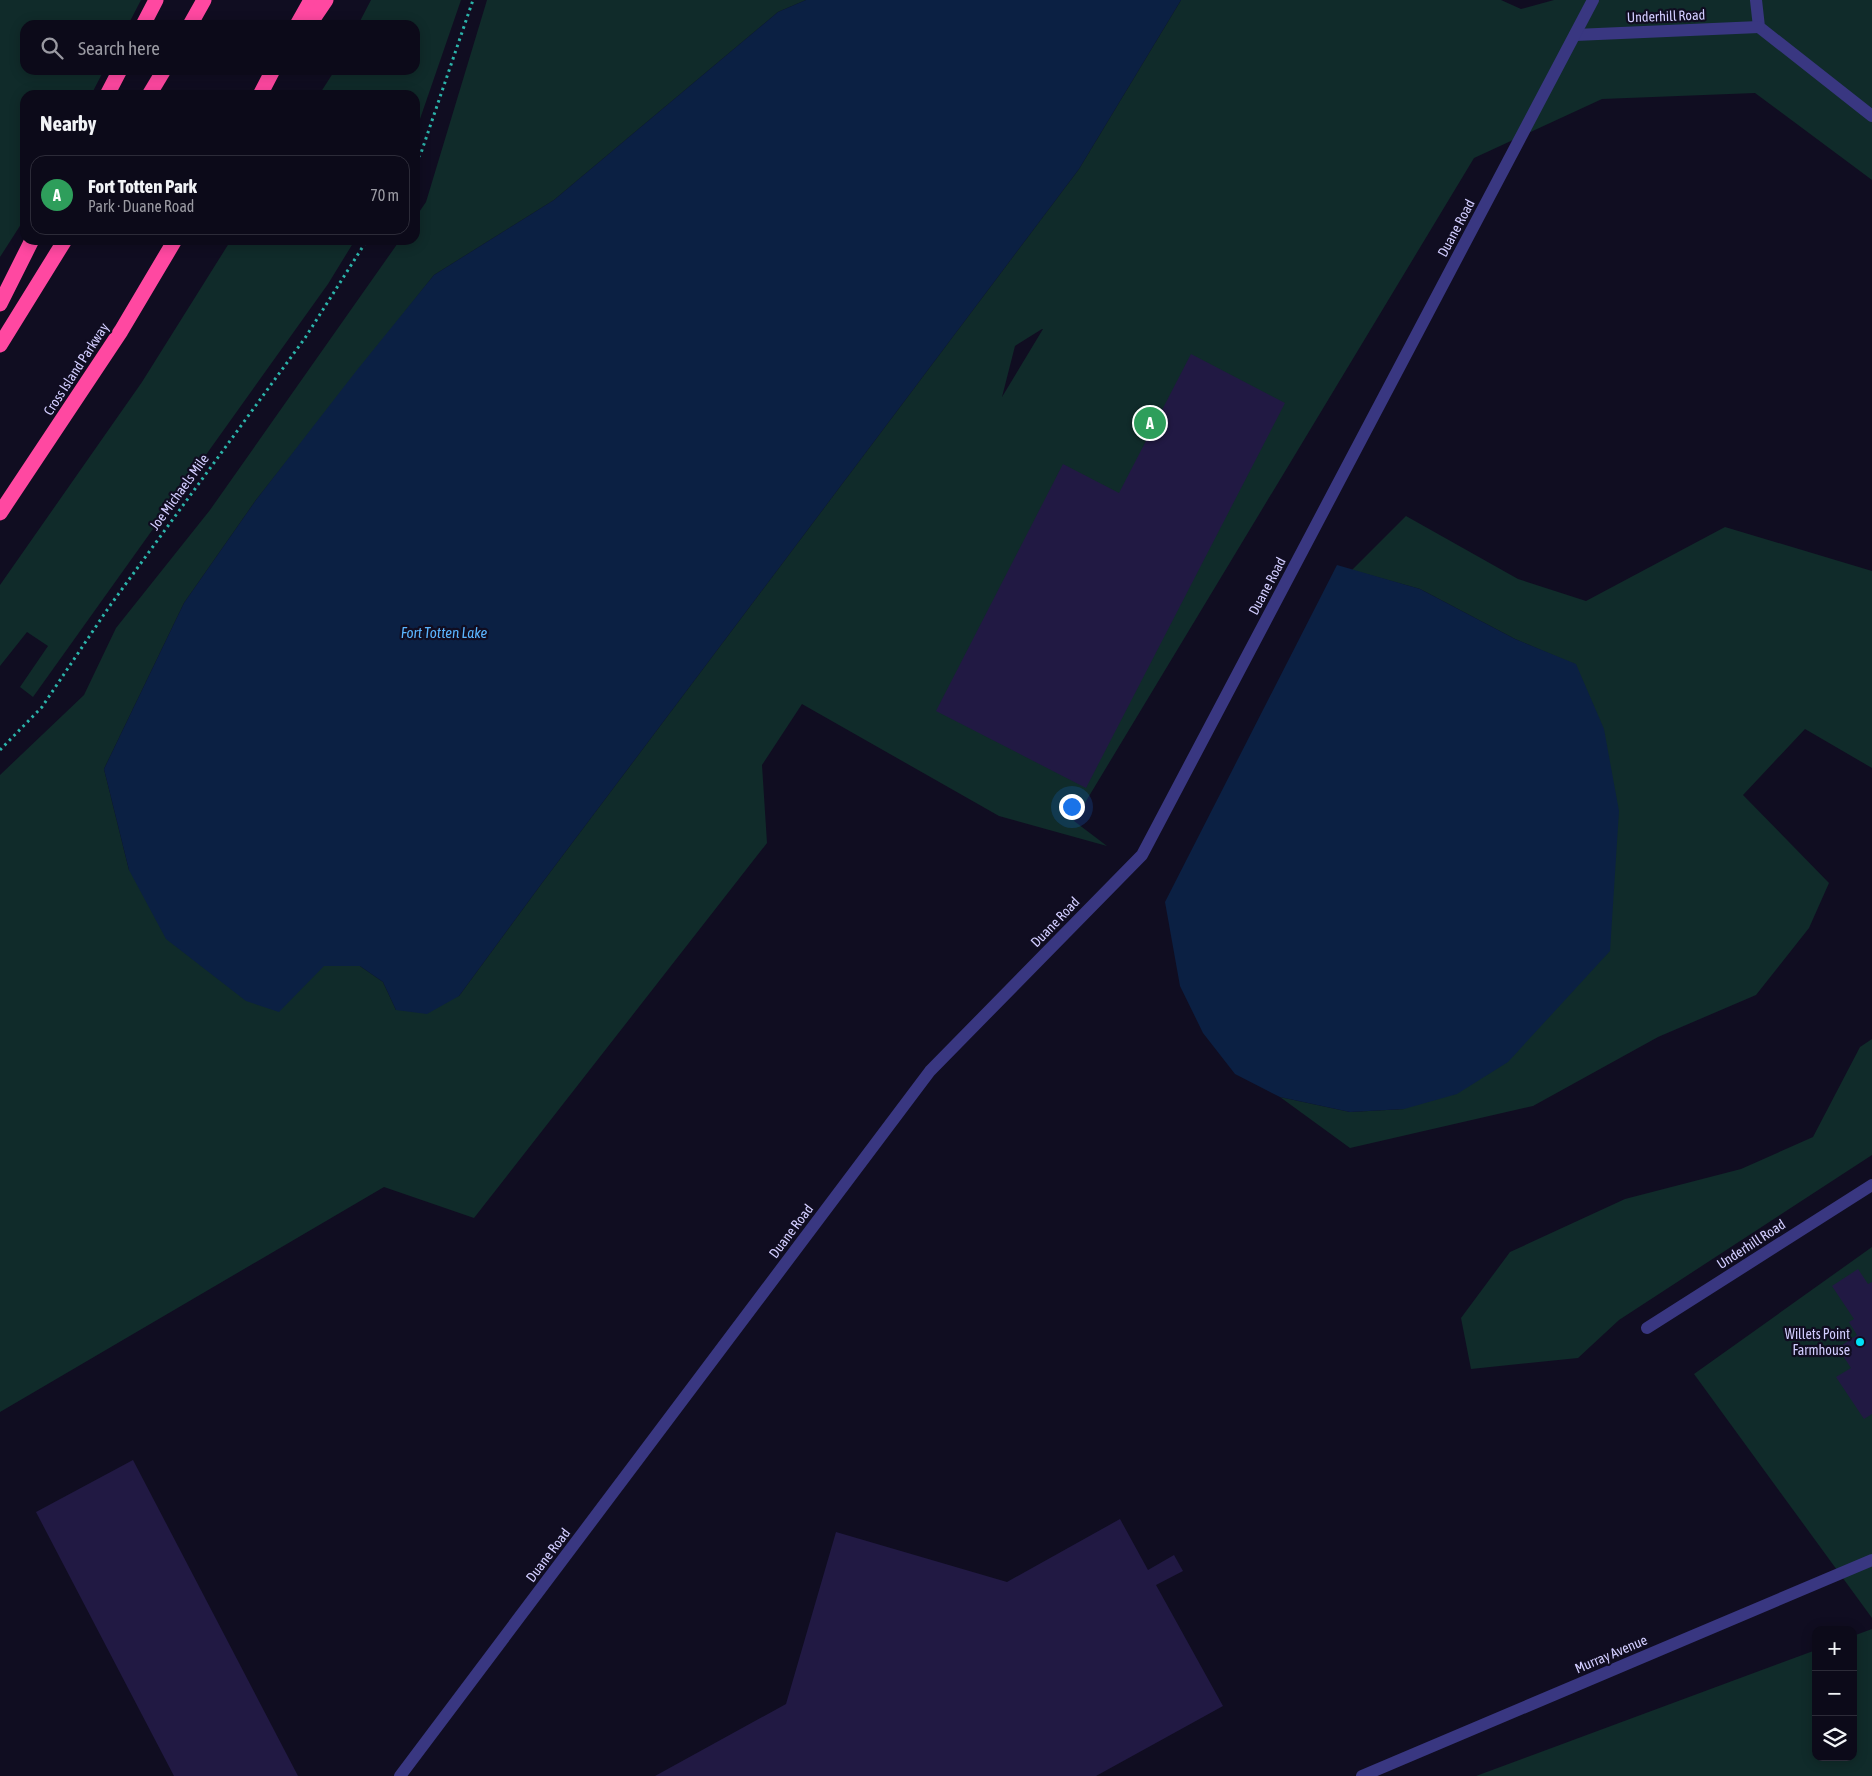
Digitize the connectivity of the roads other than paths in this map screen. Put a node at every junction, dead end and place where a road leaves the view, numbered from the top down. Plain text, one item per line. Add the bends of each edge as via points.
1 (156, 0) edge
2 (204, 0) edge
3 (311, 0) edge
4 (326, 0) edge
5 (1593, 0) edge
6 (1756, 0) edge
7 (146, 20) edge
8 (193, 20) edge
9 (301, 20) edge
10 (312, 20) edge
11 (1759, 27) junction
12 (1575, 35) junction
13 (117, 75) edge
14 (161, 75) edge
15 (272, 75) edge
16 (110, 90) edge
17 (152, 90) edge
18 (263, 90) edge
19 (1872, 116) edge
20 (30, 245) edge
21 (62, 245) edge
22 (172, 245) edge
23 (0, 304) edge
24 (0, 345) edge
25 (0, 513) edge
26 (1872, 1185) edge
27 (1647, 1328) dead end
28 (1872, 1560) edge
29 (400, 1776) edge
30 (1362, 1776) edge

1 - 7 highway
2 - 8 highway
3 - 9 highway
4 - 10 highway
5 - 12 street, Duane Road
6 - 11 street
11 - 12 street, Underhill Road
11 - 19 street
12 - 29 street, Duane Road via 1142,854 930,1072
13 - 16 highway
14 - 17 highway
15 - 18 highway
20 - 23 highway
21 - 24 highway
22 - 25 highway, Cross Island Parkway via 121,331
26 - 27 street, Underhill Road
28 - 30 street, Murray Avenue

